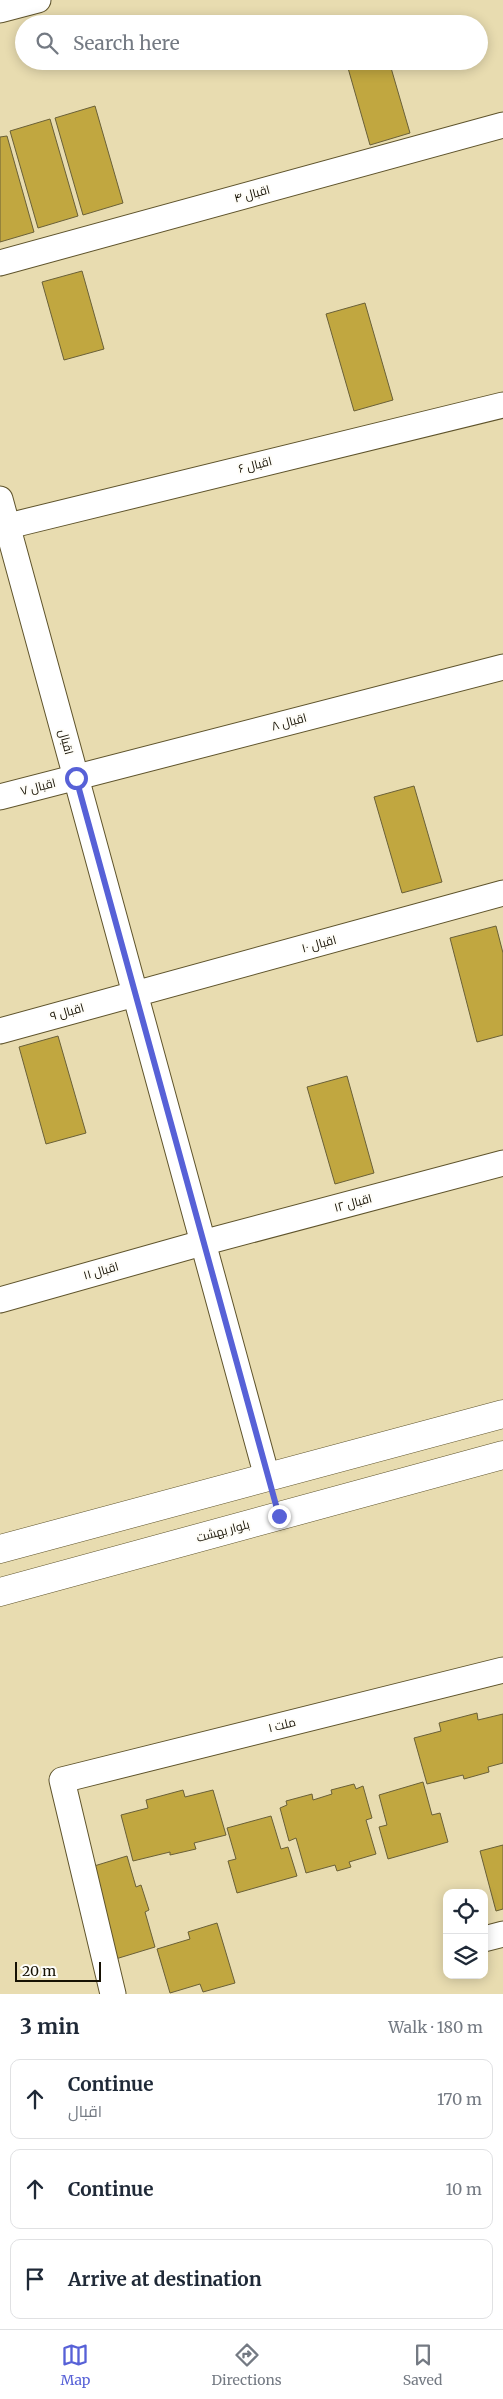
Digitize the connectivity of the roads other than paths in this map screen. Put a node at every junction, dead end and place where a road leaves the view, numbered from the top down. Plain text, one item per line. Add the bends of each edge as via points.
1 (38, 0) edge
2 (0, 10) edge
3 (503, 125) edge
4 (0, 263) edge
5 (503, 405) edge
6 (0, 500) edge
7 (4, 527) edge
8 (503, 667) edge
9 (76, 778) junction
10 (0, 797) edge
11 (503, 894) edge
12 (134, 994) junction
13 (0, 1031) edge
14 (503, 1163) edge
15 (202, 1243) junction
16 (0, 1300) edge
17 (503, 1414) edge
18 (503, 1455) edge
19 (267, 1477) junction
20 (279, 1516) junction
21 (0, 1549) edge
22 (0, 1592) edge
23 (503, 1670) edge
24 (503, 1934) edge
25 (488, 1938) edge
26 (113, 1994) edge

1 - 2 street
3 - 4 street, اقبال ۴
5 - 7 street, اقبال ۶
6 - 7 street, اقبال
7 - 9 street, اقبال
8 - 9 street, اقبال ۸
9 - 10 street, اقبال ۷
9 - 12 street, اقبال
11 - 12 street, اقبال ۱۰
12 - 13 street, اقبال ۹
12 - 15 street, اقبال
14 - 15 street, اقبال ۱۲
15 - 16 street, اقبال ۱۱
15 - 19 street, اقبال
17 - 19 street
18 - 20 street, بلوار بهشت
19 - 20 street
19 - 21 street
20 - 22 street, بلوار بهشت
23 - 26 street, ملت ۱ via 62,1780
24 - 25 street

